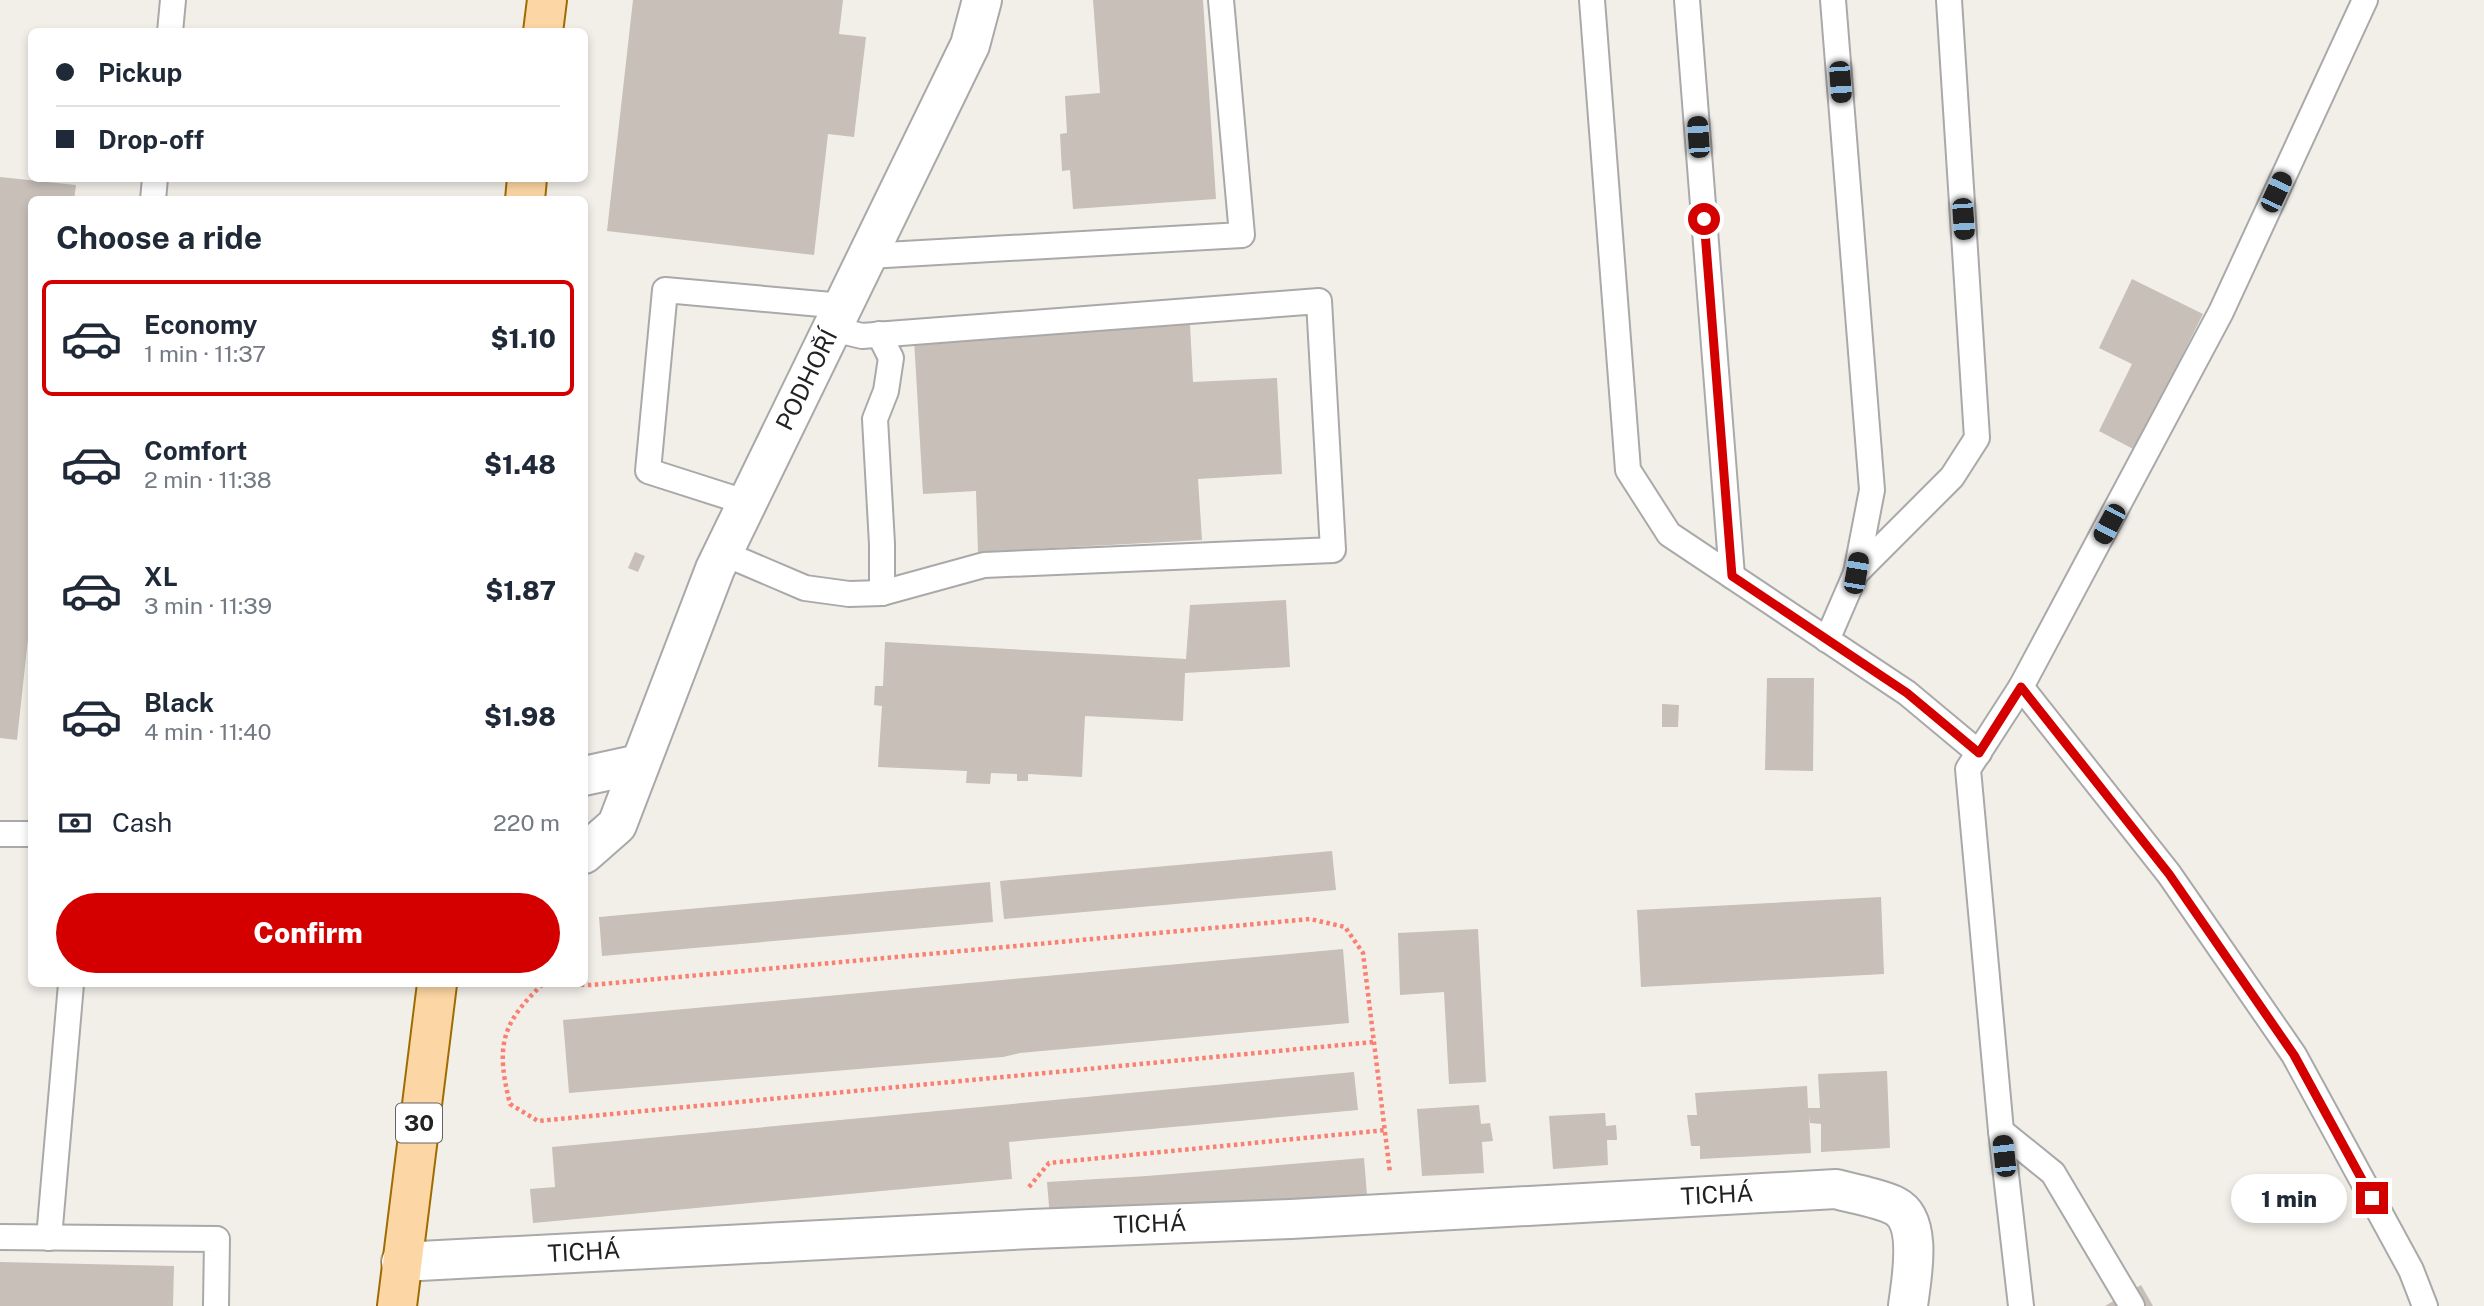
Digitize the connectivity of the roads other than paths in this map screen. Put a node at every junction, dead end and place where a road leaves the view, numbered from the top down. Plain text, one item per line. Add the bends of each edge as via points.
1 (173, 0) edge
2 (547, 0) edge
3 (982, 0) edge
4 (1221, 0) edge
5 (1592, 0) edge
6 (1687, 0) edge
7 (1833, 0) edge
8 (1949, 0) edge
9 (2365, 0) edge
10 (170, 28) edge
11 (544, 28) edge
12 (868, 256) junction
13 (838, 317) junction
14 (879, 334) junction
15 (748, 503) junction
16 (723, 553) junction
17 (1856, 573) junction
18 (1732, 576) junction
19 (882, 593) junction
20 (1828, 640) junction
21 (2021, 687) junction
22 (1979, 753) junction
23 (639, 765) junction
24 (588, 775) edge
25 (0, 834) edge
26 (28, 834) edge
27 (588, 850) edge
28 (71, 987) edge
29 (437, 987) edge
30 (2001, 1131) junction
31 (0, 1237) edge
32 (49, 1238) junction
33 (401, 1262) junction
34 (216, 1306) edge
35 (397, 1306) edge
36 (1908, 1306) edge
37 (2021, 1306) edge
38 (2132, 1306) edge
39 (2425, 1306) edge

1 - 10 lane
2 - 11 main road
3 - 12 street, PODHOŘÍ via 970,45
4 - 12 lane via 1242,235
5 - 18 lane via 1628,470 1669,534
6 - 18 lane
7 - 17 lane via 1872,490
8 - 17 lane via 1977,438 1952,477
9 - 21 lane via 2221,312
12 - 13 street, PODHOŘÍ
13 - 14 lane via 862,336
13 - 15 street, PODHOŘÍ
13 - 15 lane via 665,290 648,471
14 - 19 lane via 891,358 886,391 875,419
14 - 19 lane via 1319,300 1334,550 984,565
15 - 16 street, PODHOŘÍ
16 - 19 lane via 805,588
16 - 23 street, PODHOŘÍ
17 - 20 lane
18 - 20 lane
20 - 22 lane via 1907,693
21 - 22 lane
21 - 39 lane via 2169,874 2294,1055 2411,1270
22 - 30 lane via 1968,769
23 - 24 street
23 - 27 street, PODHOŘÍ via 617,825
25 - 26 lane
28 - 32 lane
29 - 33 main road, 30
30 - 37 lane
30 - 38 lane via 2053,1172
31 - 32 lane
32 - 34 lane via 217,1239
33 - 35 main road, 30
33 - 36 street, TICHÁ via 1836,1189 1897,1207 1911,1226 1914,1259

